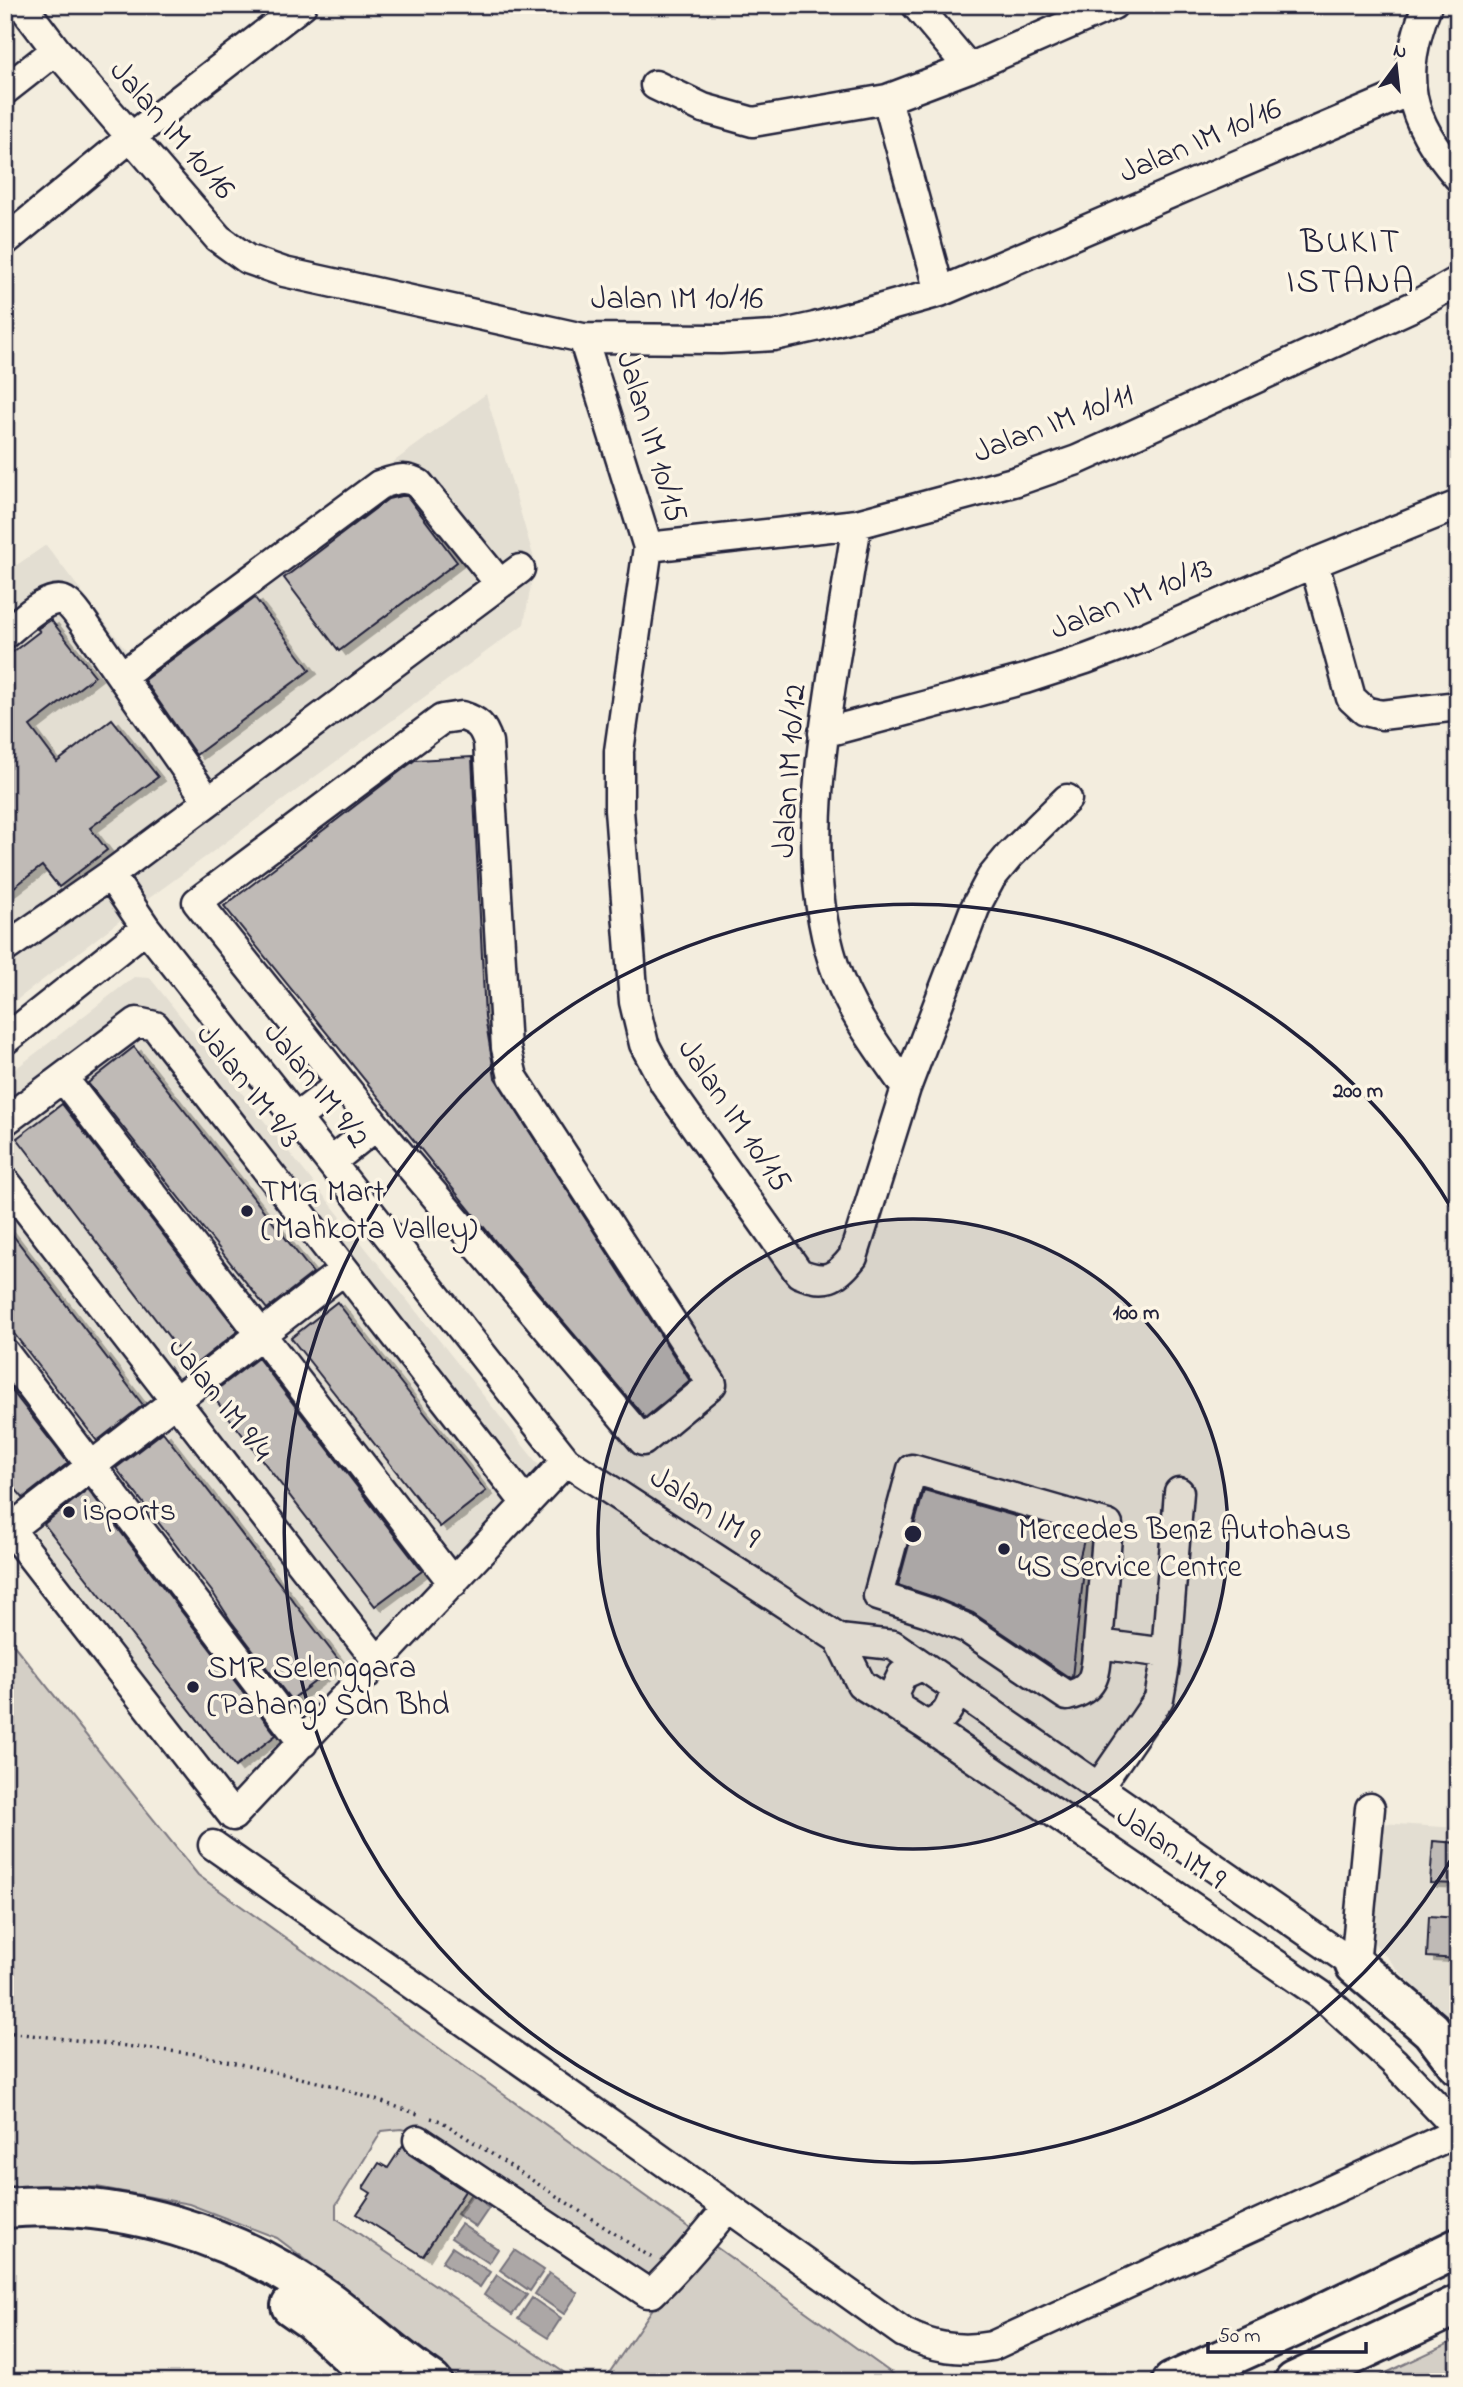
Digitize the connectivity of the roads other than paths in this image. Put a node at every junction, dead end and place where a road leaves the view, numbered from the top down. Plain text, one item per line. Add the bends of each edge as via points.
1 (23, 5) edge
2 (916, 5) edge
3 (1113, 5) edge
4 (1427, 5) edge
5 (296, 7) edge
6 (55, 50) junction
7 (969, 68) junction
8 (655, 85) dead end
9 (5, 90) edge
10 (1410, 91) junction
11 (887, 99) junction
12 (130, 138) junction
13 (1458, 177) edge
14 (5, 241) edge
15 (1458, 281) edge
16 (940, 292) junction
17 (583, 338) junction
18 (1458, 505) edge
19 (857, 524) junction
20 (648, 547) junction
21 (1314, 563) junction
22 (5, 634) edge
23 (121, 676) junction
24 (1458, 706) edge
25 (823, 733) junction
26 (1067, 799) dead end
27 (208, 801) junction
28 (110, 875) junction
29 (146, 928) junction
30 (5, 948) edge
31 (5, 1040) edge
32 (63, 1078) junction
33 (342, 1083) junction
34 (905, 1088) junction
35 (296, 1118) junction
36 (5, 1121) edge
37 (376, 1126) junction
38 (331, 1162) junction
39 (5, 1181) edge
40 (344, 1270) junction
41 (261, 1335) junction
42 (5, 1353) edge
43 (175, 1400) junction
44 (566, 1461) junction
45 (92, 1466) junction
46 (1179, 1492) dead end
47 (525, 1503) junction
48 (7, 1526) edge
49 (453, 1583) junction
50 (839, 1639) junction
51 (1098, 1644) junction
52 (1166, 1653) junction
53 (378, 1662) junction
54 (922, 1666) junction
55 (956, 1688) junction
56 (898, 1707) junction
57 (927, 1726) junction
58 (303, 1743) junction
59 (1098, 1787) junction
60 (1370, 1808) dead end
61 (213, 1845) dead end
62 (1354, 1965) junction
63 (1458, 2065) edge
64 (1458, 2131) edge
65 (418, 2140) dead end
66 (728, 2207) junction
67 (5, 2208) edge
68 (1458, 2218) edge
69 (5, 2230) edge
70 (1458, 2248) edge
71 (1458, 2305) edge
72 (1292, 2328) junction
73 (379, 2382) edge
74 (432, 2382) edge
75 (1172, 2382) edge
76 (1294, 2382) edge

1 - 6 street, Jalan IM 10/16
2 - 7 street
3 - 7 street
4 - 10 street via 1411,56
5 - 12 street
6 - 9 street
6 - 12 street, Jalan IM 10/16
7 - 11 street
8 - 11 street via 703,108 753,122
10 - 13 street via 1437,153
10 - 16 street, Jalan IM 10/16
11 - 16 street
12 - 14 street
12 - 17 street, Jalan IM 10/16 via 218,238 247,259 284,272
15 - 19 street, Jalan IM 10/11 via 1416,306 1077,460
16 - 17 street, Jalan IM 10/16 via 774,336
17 - 20 street, Jalan IM 10/15
18 - 21 street, Jalan IM 10/13
19 - 20 street, Jalan IM 10/11
19 - 25 street, Jalan IM 10/12
20 - 34 street, Jalan IM 10/15 via 619,763 633,988 644,1044 665,1084 784,1254 799,1273 811,1278 842,1272 853,1257
21 - 24 street via 1351,698 1365,710 1381,715
21 - 25 street, Jalan IM 10/13 via 1086,659
22 - 23 street via 47,601 66,601
23 - 27 street
23 - 27 street via 379,485 400,478 419,484 510,577
25 - 34 street, Jalan IM 10/12 via 817,805 821,911 834,965 857,1016
26 - 34 street, Jalan IM 10/15 via 990,878
27 - 28 street
28 - 29 street, Jalan IM 9/2
28 - 30 street
29 - 31 street
29 - 35 street, Jalan IM 9/2
32 - 36 street, Jalan IM 9/3
32 - 40 street, Jalan IM 9/3 via 136,1022 155,1026
32 - 41 street
33 - 35 street
33 - 37 street
33 - 37 street via 197,902 443,719 462,716 474,720 483,727 488,742 506,1048 513,1077 712,1384 643,1441
35 - 38 street, Jalan IM 9/2
37 - 38 street
38 - 44 street, Jalan IM 9/2
39 - 43 street, Jalan IM 9/4
40 - 41 street
40 - 47 street, Jalan IM 9/3
41 - 43 street
41 - 49 street
42 - 45 street
43 - 45 street
43 - 53 street, Jalan IM 9/4
44 - 47 street
44 - 50 street, Jalan IM 9
45 - 48 street
45 - 58 street
46 - 52 street
47 - 49 street
48 - 58 street via 233,1816
49 - 53 street
50 - 54 street, Jalan IM 9 via 893,1645
50 - 56 street, Jalan IM 9 via 861,1684
51 - 51 street via 1094,1679 1082,1693 1067,1696 966,1628 878,1596 912,1469 1108,1525
51 - 52 street
52 - 59 street via 1159,1699
53 - 58 street
54 - 55 street, Jalan IM 9
54 - 56 street via 902,1675 894,1692
55 - 57 street via 943,1718
55 - 59 street, Jalan IM 9
56 - 57 street, Jalan IM 9
57 - 64 street, Jalan IM 9 via 1321,1995 1394,2062
59 - 62 street, Jalan IM 9
60 - 62 street
61 - 66 street
62 - 63 highway via 1431,2029
64 - 66 street via 992,2346 969,2350 924,2343 904,2333
65 - 66 street via 648,2293 673,2273
67 - 74 highway via 111,2212 189,2230 259,2258 330,2302
68 - 72 highway via 1427,2244
69 - 73 highway via 87,2229 158,2243 219,2262 311,2320
70 - 72 highway
71 - 76 highway
72 - 75 highway

